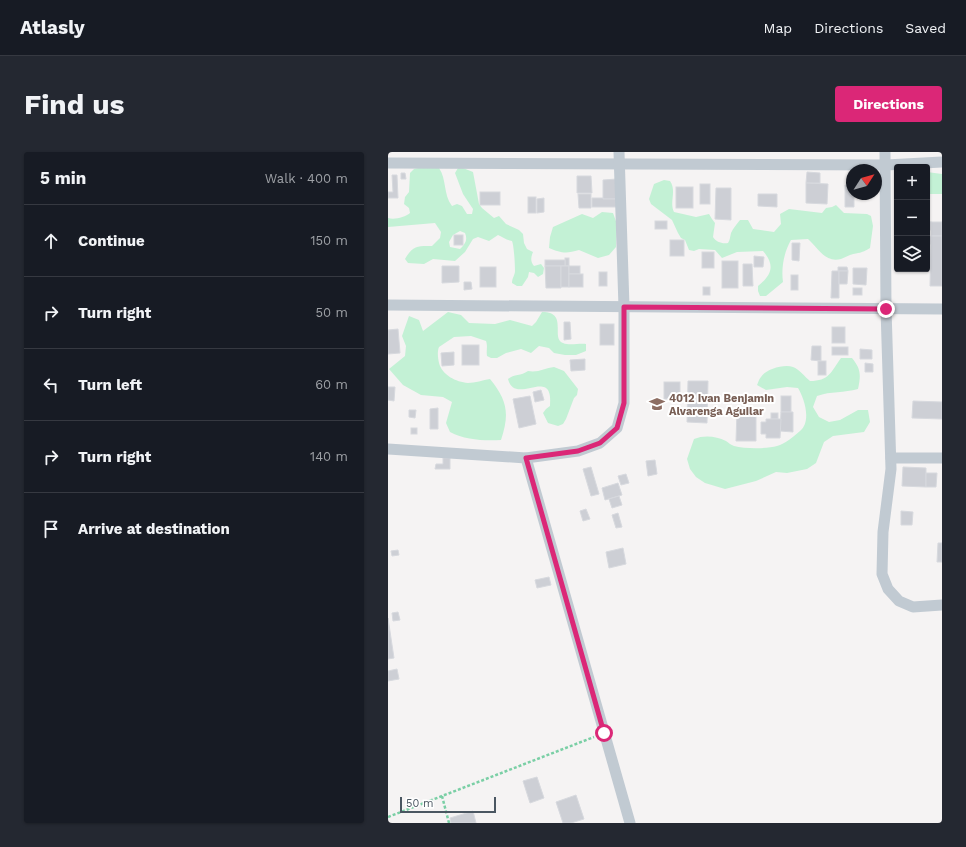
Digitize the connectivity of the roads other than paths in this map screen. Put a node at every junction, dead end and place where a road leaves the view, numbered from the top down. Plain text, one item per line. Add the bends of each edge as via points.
1 (619, 152) edge
2 (885, 152) edge
3 (942, 162) edge
4 (388, 163) edge
5 (618, 164) junction
6 (886, 165) junction
7 (388, 305) edge
8 (624, 307) junction
9 (886, 309) junction
10 (942, 309) edge
11 (388, 449) edge
12 (526, 458) junction
13 (890, 458) junction
14 (942, 458) edge
15 (942, 605) edge
16 (630, 823) edge

1 - 5 street
2 - 6 street
3 - 6 street
4 - 5 street
5 - 6 street
5 - 8 street
6 - 9 street
7 - 8 street
8 - 9 street
8 - 12 street via 624,403 617,428 600,443 578,451
9 - 10 street
9 - 13 street
11 - 12 street
12 - 16 street
13 - 14 street
13 - 15 street via 882,574 888,589 899,601 913,607

